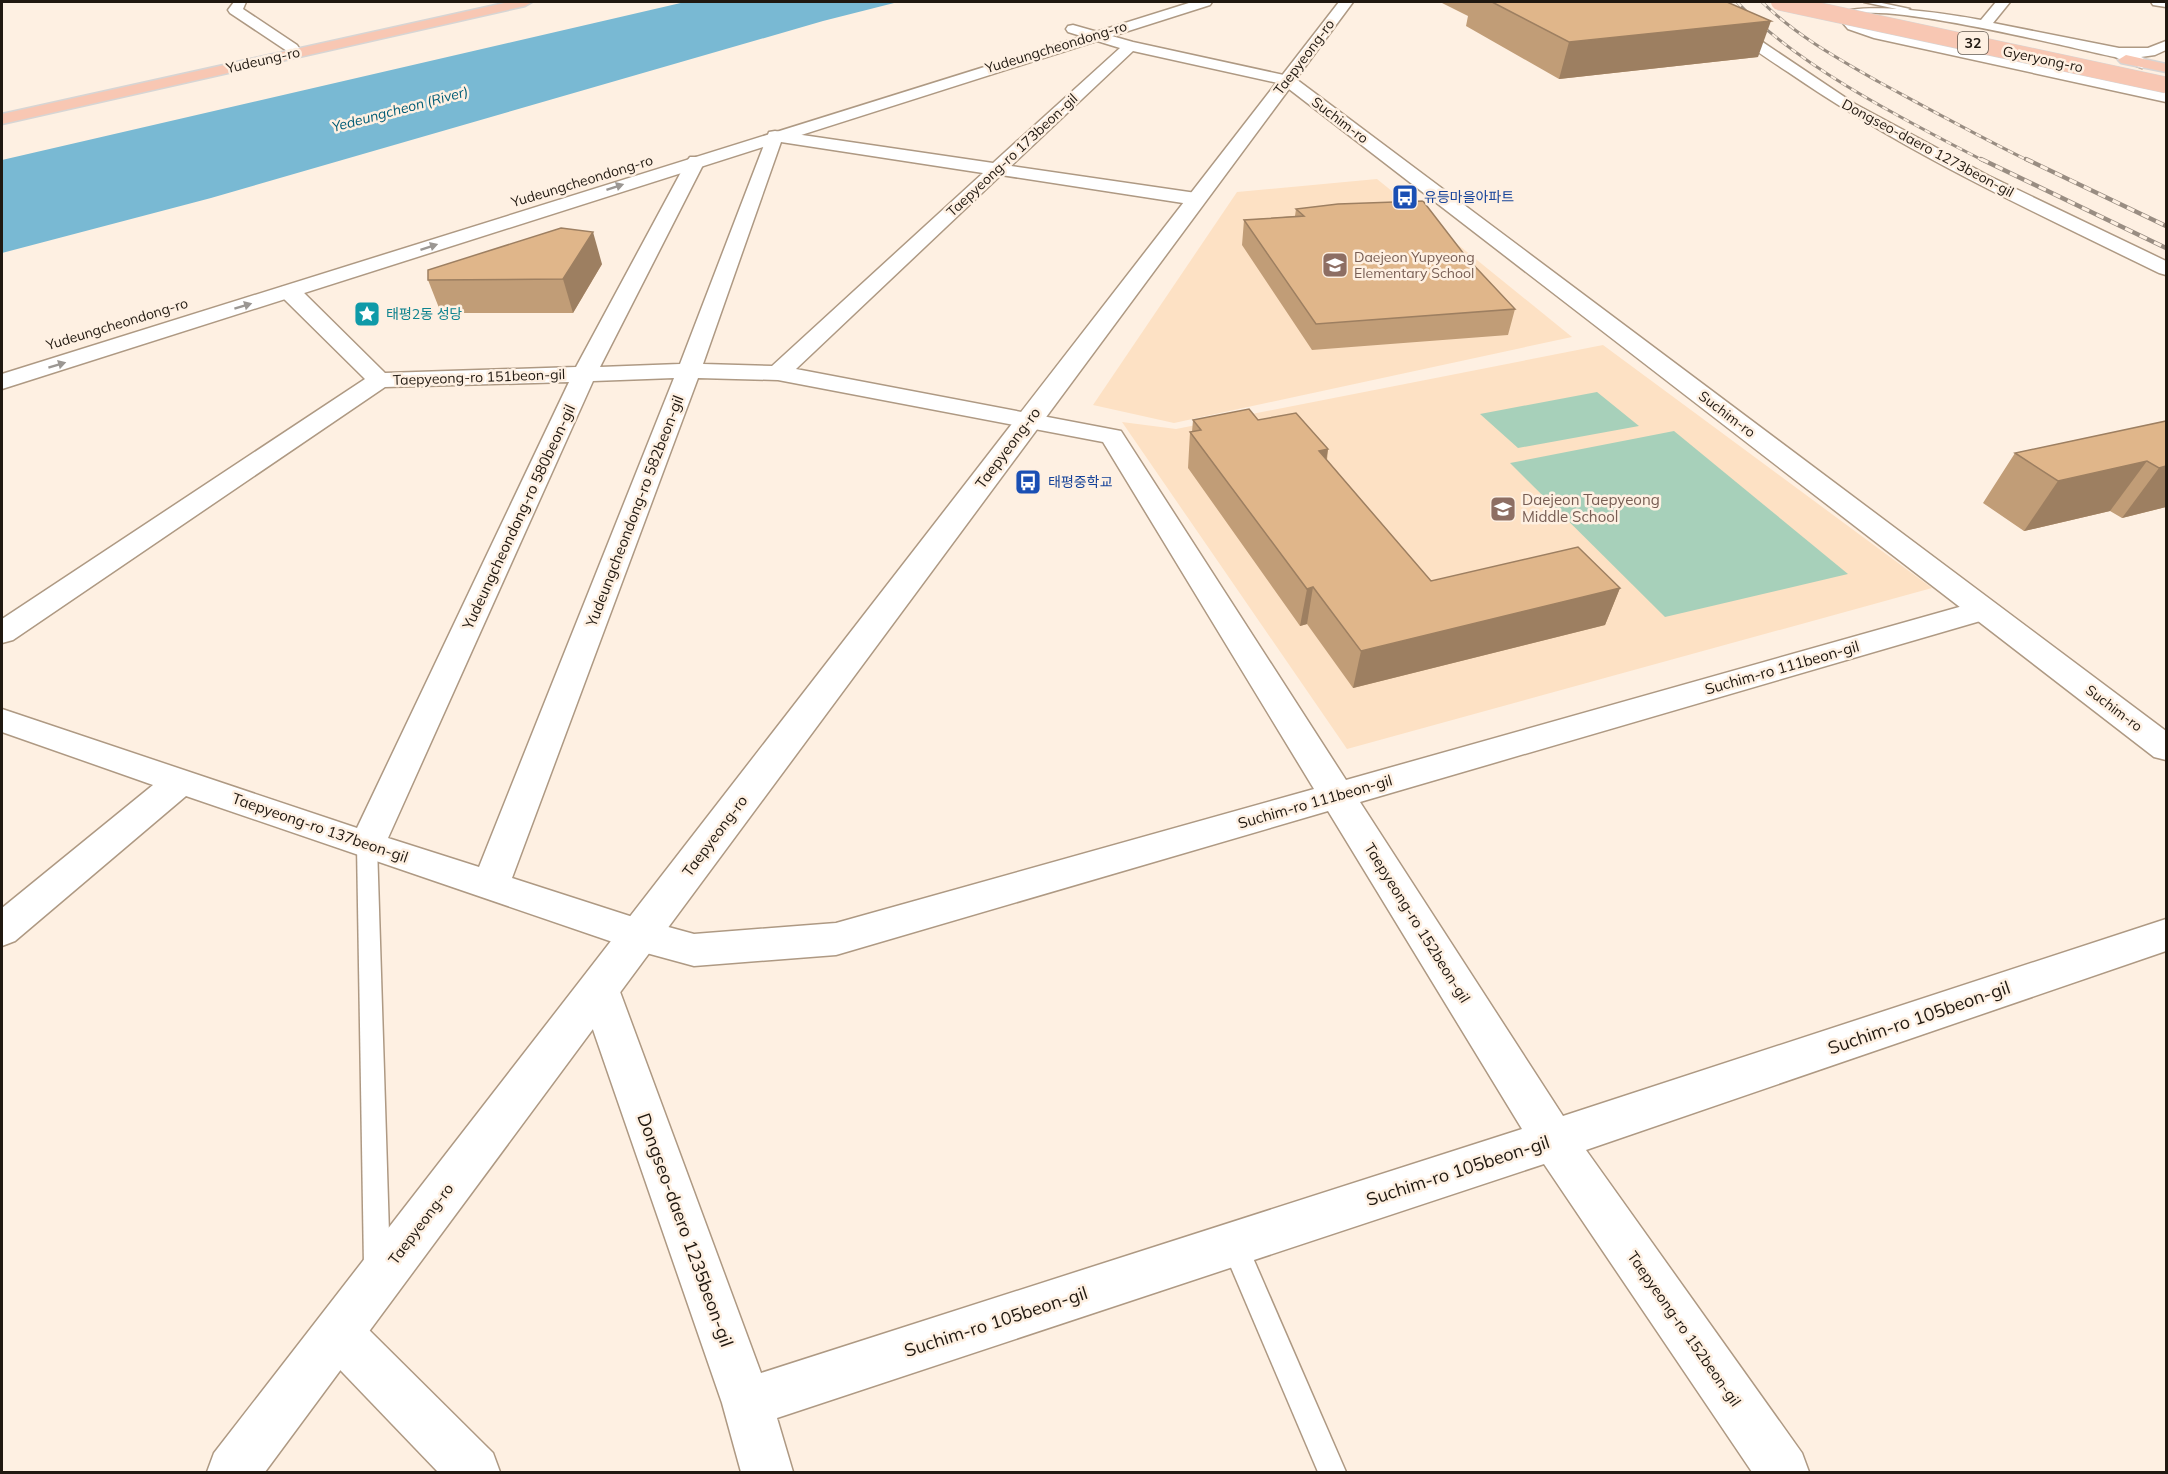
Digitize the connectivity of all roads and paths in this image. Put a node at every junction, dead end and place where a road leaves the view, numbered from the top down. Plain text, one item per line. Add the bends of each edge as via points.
1 (240, 2) edge
2 (500, 2) edge
3 (525, 2) edge
4 (1162, 2) edge
5 (1205, 2) edge
6 (1346, 2) edge
7 (1706, 2) edge
8 (1779, 2) edge
9 (1821, 2) edge
10 (1845, 2) edge
11 (2003, 2) edge
12 (2158, 2) edge
13 (2166, 3) edge
14 (1763, 4) dead end
15 (1869, 4) edge
16 (1889, 5) edge
17 (1984, 25) junction
18 (1073, 29) junction
19 (1094, 35) junction
20 (2166, 45) edge
21 (1130, 46) junction
22 (292, 48) junction
23 (2166, 55) edge
24 (2122, 56) junction
25 (2142, 63) junction
26 (2166, 68) edge
27 (2166, 75) edge
28 (1287, 80) junction
29 (2166, 85) edge
30 (2166, 92) edge
31 (2166, 97) edge
32 (2, 112) edge
33 (1305, 114) dead end
34 (1275, 117) dead end
35 (1336, 118) junction
36 (2, 119) edge
37 (1254, 123) junction
38 (774, 136) junction
39 (696, 160) junction
40 (996, 169) junction
41 (1196, 200) junction
42 (327, 260) dead end
43 (2166, 269) edge
44 (290, 292) junction
45 (689, 370) junction
46 (585, 373) junction
47 (778, 374) junction
48 (379, 381) junction
49 (2, 382) edge
50 (1028, 422) junction
51 (1984, 610) junction
52 (2, 633) edge
53 (2, 720) edge
54 (2166, 748) edge
55 (181, 781) junction
56 (1337, 795) junction
57 (367, 845) junction
58 (491, 884) junction
59 (2, 930) edge
60 (639, 935) junction
61 (2166, 935) edge
62 (599, 988) junction
63 (1553, 1140) junction
64 (1234, 1244) junction
65 (377, 1282) junction
66 (338, 1333) junction
67 (747, 1403) junction
68 (233, 1473) edge
69 (474, 1473) edge
70 (767, 1473) edge
71 (1332, 1473) edge
72 (1783, 1473) edge

1 - 22 street via 235,10
2 - 22 main road, Yudeung-ro
3 - 36 main road, Yudeung-ro
4 - 18 street, Yudeungcheondong-ro
5 - 19 street, Yudeungcheondong-ro
6 - 28 street, Taepyeong-ro
7 - 43 street, Dongseo-daero 1273beon-gil via 1759,46 1849,107 1983,180
8 - 29 main road, Gyeryong-ro / 32, bridge
9 - 27 main road, Gyeryong-ro / 32
10 - 24 main road
11 - 17 street
12 - 13 street
14 - 30 main road
15 - 16 street
15 - 31 street via 1847,11 1844,20 1880,35
16 - 17 street
17 - 24 street
18 - 19 street
18 - 42 street, Yudeungcheondong-ro
19 - 21 street
19 - 38 street, Yudeungcheondong-ro
20 - 24 street
21 - 28 street
21 - 40 street, Taepyeong-ro 173beon-gil
22 - 32 main road, Yudeung-ro
23 - 25 main road
24 - 25 main road
25 - 26 main road
28 - 35 street, Suchim-ro
28 - 37 street, Taepyeong-ro
33 - 35 street
34 - 37 street
35 - 51 street, Suchim-ro
37 - 41 street, Taepyeong-ro
38 - 39 street, Yudeungcheondong-ro
38 - 40 street
38 - 45 street, Yudeungcheondong-ro 582beon-gil
44 -> 39 street, Yudeungcheondong-ro
39 - 46 street, Yudeungcheondong-ro 580beon-gil
40 - 41 street
40 - 47 street, Taepyeong-ro 173beon-gil
41 - 50 street, Taepyeong-ro
44 - 48 street
49 -> 44 street, Yudeungcheondong-ro
45 - 46 street, Taepyeong-ro 151beon-gil
45 - 47 street, Taepyeong-ro 151beon-gil
45 - 58 street, Yudeungcheondong-ro 582beon-gil
46 - 48 street, Taepyeong-ro 151beon-gil
46 - 57 street, Yudeungcheondong-ro 580beon-gil
47 - 50 street, Taepyeong-ro 151beon-gil
48 - 52 street, Taepyeong-ro 151beon-gil
50 - 56 street, Taepyeong-ro 152beon-gil via 1112,436
50 - 60 street, Taepyeong-ro
51 - 54 street, Suchim-ro
51 - 56 street, Suchim-ro 111beon-gil
53 - 55 street, Taepyeong-ro 137beon-gil
55 - 57 street, Taepyeong-ro 137beon-gil
55 - 59 street
56 - 60 street, Suchim-ro 111beon-gil via 836,939 694,950
56 - 63 street, Taepyeong-ro 152beon-gil
57 - 58 street, Taepyeong-ro 137beon-gil
57 - 65 lane
58 - 60 street, Taepyeong-ro 137beon-gil
60 - 62 street, Taepyeong-ro
61 - 63 street, Suchim-ro 105beon-gil
62 - 65 street, Taepyeong-ro
62 - 67 street, Dongseo-daero 1235beon-gil
63 - 64 street, Suchim-ro 105beon-gil
63 - 72 street, Taepyeong-ro 152beon-gil
64 - 67 street, Suchim-ro 105beon-gil
64 - 71 lane
65 - 66 street, Taepyeong-ro
66 - 68 street, Taepyeong-ro
66 - 69 street
67 - 70 street, Dongseo-daero 1235beon-gil

